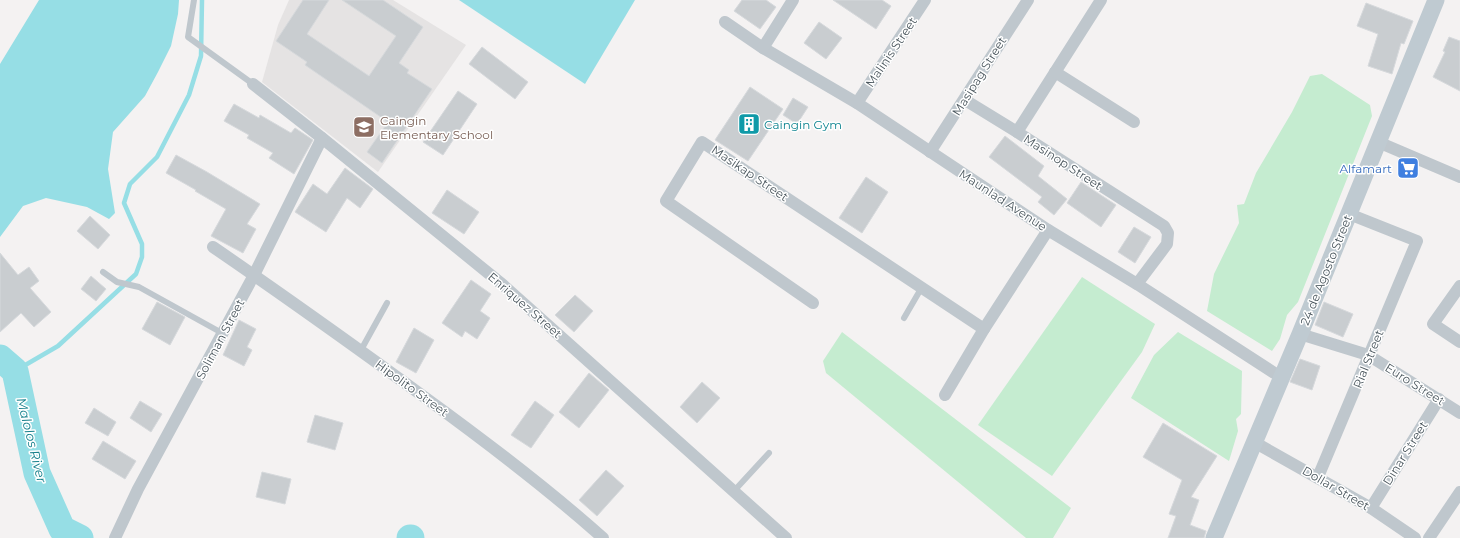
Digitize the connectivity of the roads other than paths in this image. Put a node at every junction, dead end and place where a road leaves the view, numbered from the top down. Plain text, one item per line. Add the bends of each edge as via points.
1 (194, 0) edge
2 (793, 0) edge
3 (925, 0) edge
4 (1028, 0) edge
5 (1101, 0) edge
6 (1436, 0) edge
7 (725, 22) dead end
8 (763, 48) junction
9 (1055, 72) junction
10 (253, 84) joint
11 (965, 100) junction
12 (857, 103) junction
13 (1134, 122) dead end
14 (1017, 132) junction
15 (322, 138) junction
16 (1378, 142) junction
17 (930, 152) junction
18 (1460, 176) edge
19 (1349, 214) junction
20 (1048, 230) junction
21 (213, 247) dead end
22 (103, 272) dead end
23 (254, 275) junction
24 (1137, 284) junction
25 (1460, 286) edge
26 (922, 288) junction
27 (387, 303) dead end
28 (813, 303) dead end
29 (904, 318) dead end
30 (984, 329) junction
31 (222, 333) junction
32 (1300, 334) junction
33 (1460, 342) edge
34 (361, 350) junction
35 (1368, 355) junction
36 (1282, 378) junction
37 (945, 395) dead end
38 (1439, 398) junction
39 (1460, 413) edge
40 (1254, 442) junction
41 (770, 453) dead end
42 (1318, 477) junction
43 (734, 491) junction
44 (1460, 492) edge
45 (1371, 508) junction
46 (116, 535) edge
47 (603, 538) edge
48 (786, 538) edge
49 (1214, 538) edge
50 (1415, 538) edge
51 (1429, 538) edge

1 - 10 lane via 188,37
2 - 8 street
3 - 12 street, Malinis Street
4 - 11 street, Masipag Street
5 - 9 street, Masinop Street
6 - 16 street, 24 de Agosto Street
7 - 8 street, Maunlad Avenue
8 - 12 street, Maunlad Avenue
9 - 13 street
9 - 14 street, Masinop Street
10 - 15 street, Enriquez Street
11 - 14 street
11 - 17 street, Masipag Street
12 - 17 street, Maunlad Avenue
14 - 24 street, Masinop Street via 1164,226 1168,234 1167,244
15 - 23 street, Soliman Street
15 - 43 street, Enriquez Street via 503,285
16 - 18 street
16 - 19 street, 24 de Agosto Street
17 - 20 street, Maunlad Avenue
19 - 32 street, 24 de Agosto Street
19 - 35 street, Rial Street via 1417,241
20 - 24 street, Maunlad Avenue
20 - 30 street
21 - 23 street, Hipolito Street
22 - 31 lane via 117,282 139,287
23 - 31 street, Soliman Street
23 - 34 street, Hipolito Street
24 - 36 street, Maunlad Avenue
25 - 33 street via 1433,324
26 - 28 street, Masikap Street via 702,142 666,201
26 - 29 lane
26 - 30 street, Masikap Street
27 - 34 lane
30 - 37 street
31 - 46 street, Soliman Street
32 - 35 street, Euro Street
32 - 36 street, 24 de Agosto Street
34 - 47 street, Hipolito Street via 566,504
35 - 38 street, Euro Street
35 - 42 street, Rial Street via 1362,375
36 - 40 street, 24 de Agosto Street
38 - 39 street, Euro Street
38 - 45 street, Dinar Street
40 - 42 street, Dollar Street
40 - 49 street, 24 de Agosto Street
41 - 43 lane
42 - 45 street, Dollar Street
43 - 48 street, Enriquez Street
44 - 51 street
45 - 50 street, Dollar Street

